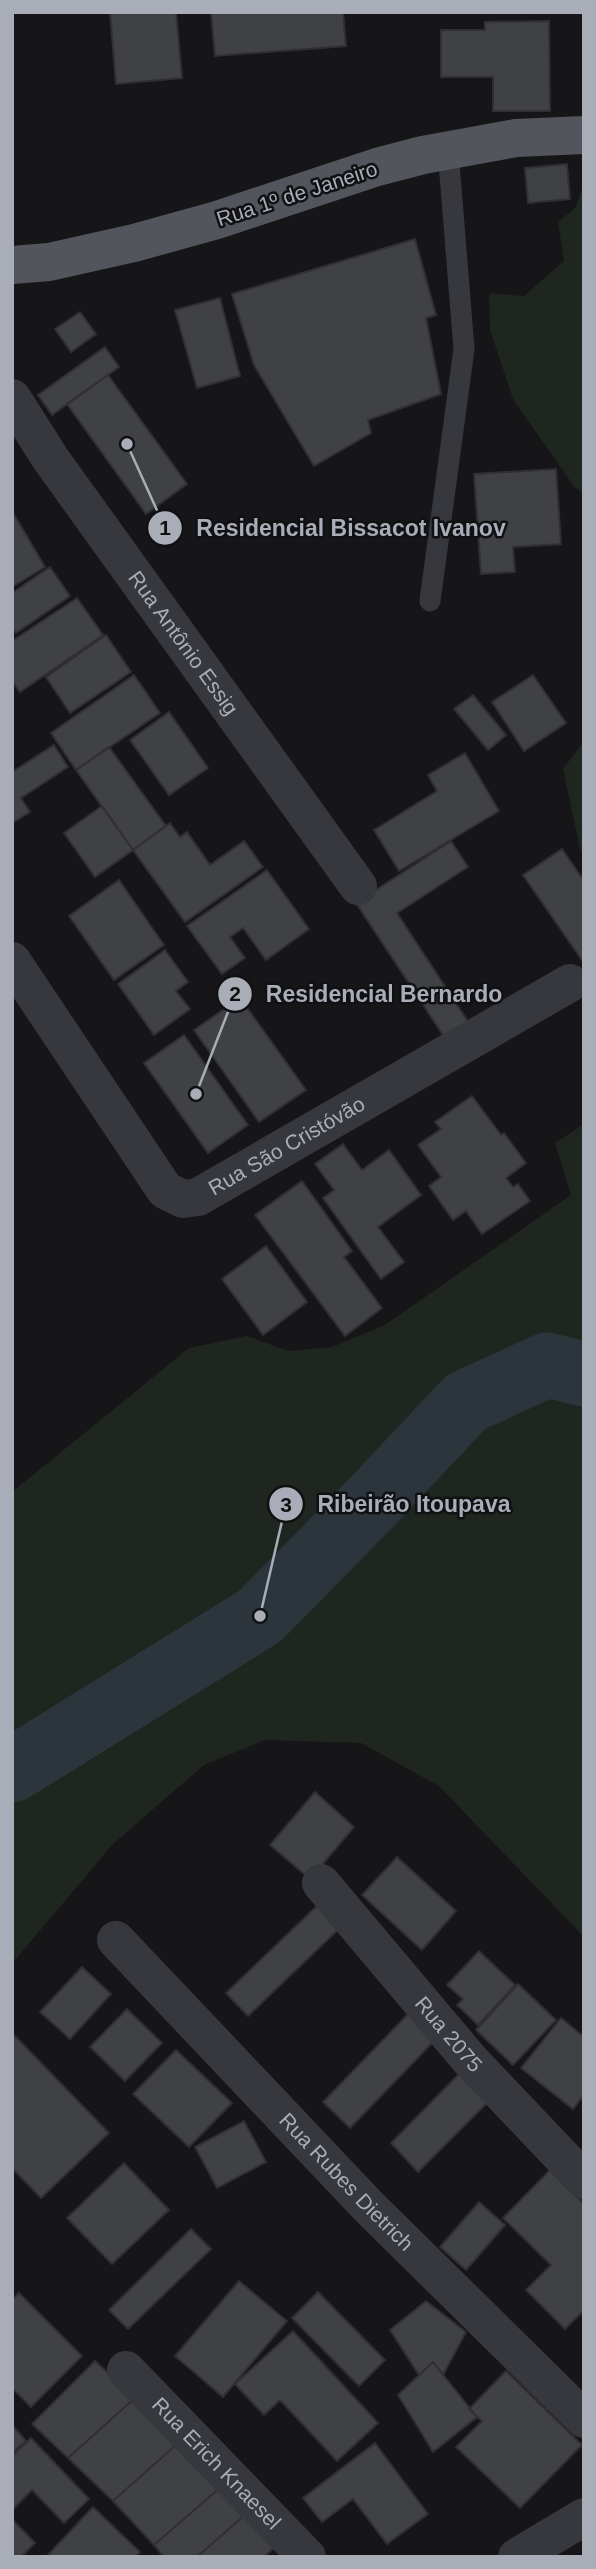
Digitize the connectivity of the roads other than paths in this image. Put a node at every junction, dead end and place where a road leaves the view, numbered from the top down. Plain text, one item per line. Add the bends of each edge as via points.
1 (584, 135) edge
2 (448, 149) junction
3 (12, 265) edge
4 (12, 398) edge
5 (430, 601) dead end
6 (358, 886) dead end
7 (12, 961) edge
8 (570, 983) dead end
9 (320, 1883) dead end
10 (116, 1940) dead end
11 (584, 2180) edge
12 (126, 2370) dead end
13 (584, 2419) edge
14 (584, 2517) edge
15 (307, 2557) edge
16 (517, 2557) edge

1 - 2 main road, Rua 1º de Janeiro via 516,138
2 - 3 main road, Rua 1º de Janeiro via 134,243 49,262
2 - 5 lane via 464,349
4 - 6 street, Rua Antônio Essig via 50,458
7 - 8 street, Rua São Cristóvão via 165,1190 183,1199 198,1197
9 - 11 street, Rua 2075 via 470,2060
10 - 13 street, Rua Rubes Dietrich via 368,2206
12 - 15 street, Rua Erich Knaesel
14 - 16 street

